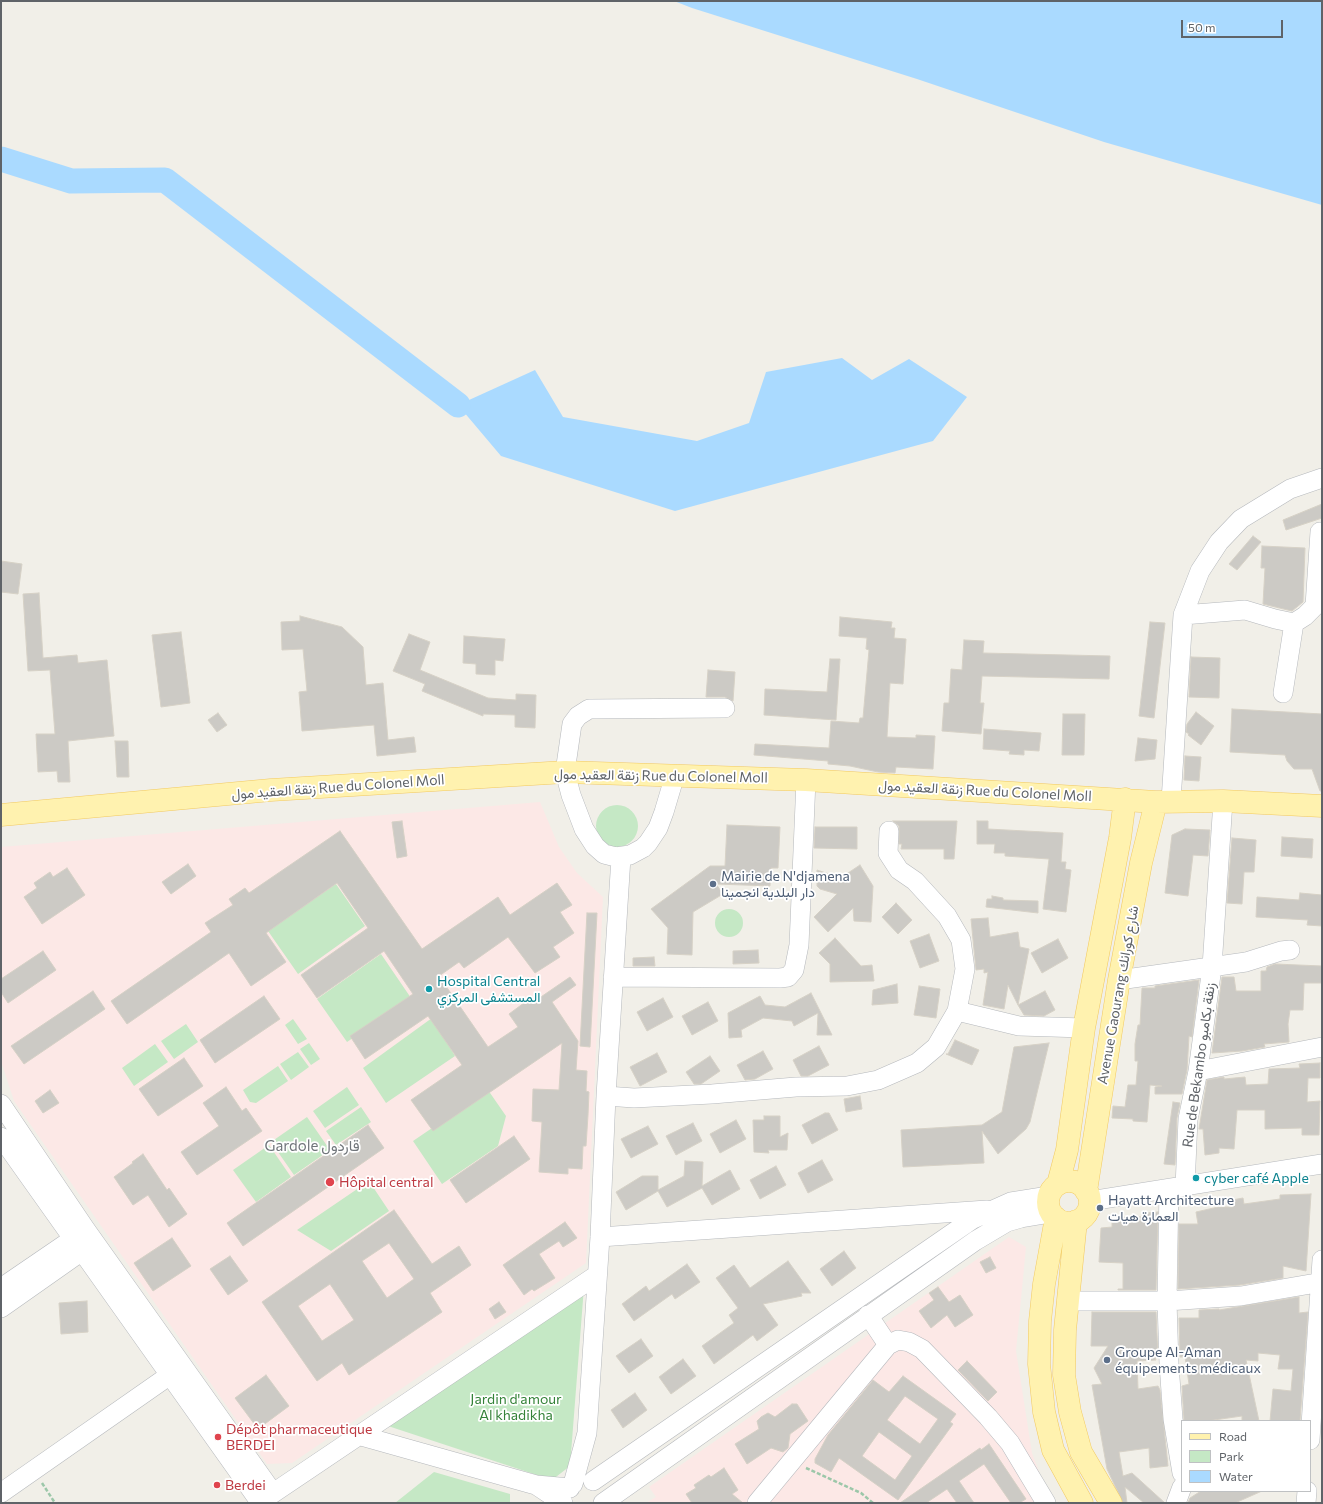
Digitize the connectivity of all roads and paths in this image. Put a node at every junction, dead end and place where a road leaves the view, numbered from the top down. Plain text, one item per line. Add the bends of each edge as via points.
1 (1322, 478) edge
2 (1320, 532) dead end
3 (1184, 615) junction
4 (1294, 623) junction
5 (1283, 693) dead end
6 (725, 708) dead end
7 (565, 772) junction
8 (674, 775) junction
9 (806, 780) junction
10 (1125, 799) junction
11 (1164, 801) junction
12 (1223, 801) junction
13 (1322, 806) edge
14 (1, 815) edge
15 (889, 831) dead end
16 (621, 857) junction
17 (1290, 950) dead end
18 (1212, 967) junction
19 (614, 977) junction
20 (1119, 980) junction
21 (957, 1011) junction
22 (1084, 1028) junction
23 (1322, 1047) edge
24 (1198, 1071) junction
25 (606, 1096) junction
26 (2, 1107) edge
27 (1, 1137) edge
28 (1322, 1164) edge
29 (1177, 1188) junction
30 (1088, 1196) junction
31 (1058, 1206) junction
32 (992, 1209) junction
33 (600, 1237) junction
34 (83, 1241) junction
35 (1322, 1260) edge
36 (597, 1275) junction
37 (1321, 1282) edge
38 (4, 1283) edge
39 (1068, 1301) junction
40 (1167, 1301) junction
41 (1, 1308) edge
42 (868, 1315) junction
43 (888, 1345) junction
44 (170, 1375) junction
45 (1311, 1426) edge
46 (358, 1436) junction
47 (791, 1462) junction
48 (1181, 1467) edge
49 (34, 1470) junction
50 (576, 1490) edge
51 (1181, 1490) edge
52 (533, 1491) edge
53 (1, 1492) edge
54 (1307, 1492) edge
55 (264, 1499) edge
56 (54, 1503) edge
57 (603, 1503) edge
58 (756, 1503) edge
59 (873, 1503) edge
60 (1046, 1503) edge
61 (1082, 1503) edge
62 (1111, 1503) edge
63 (1176, 1503) edge
64 (1306, 1503) edge

1 - 3 street via 1290,489 1241,519 1218,542 1200,571
2 - 4 street via 1315,606
3 - 4 street via 1245,610
3 - 11 street
4 - 5 street
6 - 7 street via 590,709 578,716 572,724
7 - 8 main road, زنقة العقيد مول Rue du Colonel Moll
7 - 14 main road, زنقة العقيد مول Rue du Colonel Moll via 271,790
7 - 16 street via 587,836 604,854
8 - 9 main road, زنقة العقيد مول Rue du Colonel Moll
8 - 16 street via 667,805 653,836 643,848
9 - 10 main road, زنقة العقيد مول Rue du Colonel Moll
9 - 19 street via 799,945 794,970 788,977
10 - 11 main road, زنقة العقيد مول Rue du Colonel Moll
10 - 22 main road, Avenue Gaourang شارع كورانك
11 - 12 main road, زنقة العقيد مول Rue du Colonel Moll
11 - 20 main road, Avenue Gaourang شارع كورانك via 1141,863
12 - 13 main road, زنقة العقيد مول Rue du Colonel Moll
12 - 18 street, Rue de Bekambo زنقة بكامبو
15 - 21 street via 888,853 899,870 914,881 947,916 961,940 966,969
16 - 19 street
17 - 18 street, Rue de Bekambo زنقة بكامبو via 1246,962
18 - 20 street, Rue de Bekambo زنقة بكامبو
18 - 24 street, Rue de Bekambo زنقة بكامبو
19 - 25 street
20 - 30 main road, Avenue Gaourang شارع كورانك
21 - 22 street via 1018,1026
21 - 25 street via 936,1047 917,1063 878,1080 847,1086 796,1087 712,1094 634,1098
22 - 31 main road, Avenue Gaourang شارع كورانك
23 - 24 street
24 - 29 street, Rue de Bekambo زنقة بكامبو
25 - 33 street
26 - 34 street
27 - 34 street
28 - 29 street
29 - 30 street
29 - 40 street, Rue de Bekambo زنقة بكامبو
30 - 31 main road via 1087,1211
30 - 31 main road via 1082,1186 1070,1181
31 - 32 street via 1011,1202
31 - 39 main road, Avenue Gaourang شارع كورانك via 1072,1247
31 - 42 street via 1007,1222
31 - 61 main road, Avenue Gaourang شارع كورانك via 1041,1314 1039,1364 1044,1412 1053,1450
32 - 33 street
32 - 50 street via 973,1219
33 - 36 street
34 - 38 street
34 - 41 street
34 - 44 street
34 - 55 street
35 - 37 street
36 - 46 street
36 - 50 street via 587,1434 592,1460
37 - 40 street via 1241,1296
37 - 45 street
39 - 40 street
39 - 62 main road, Avenue Gaourang شارع كورانك via 1064,1375 1070,1412 1081,1452
40 - 48 street, Rue de Bekambo زنقة بكامبو via 1173,1419
42 - 43 street
42 - 57 street
43 - 47 street
43 - 60 street via 898,1340 910,1342 922,1350 988,1417 1010,1444
44 - 49 street
44 - 55 street
46 - 52 street
46 - 55 street
47 - 58 street
47 - 59 path via 832,1479
49 - 53 street
49 - 56 path
50 - 52 street
50 - 57 street via 602,1491
51 - 63 street
54 - 64 street

